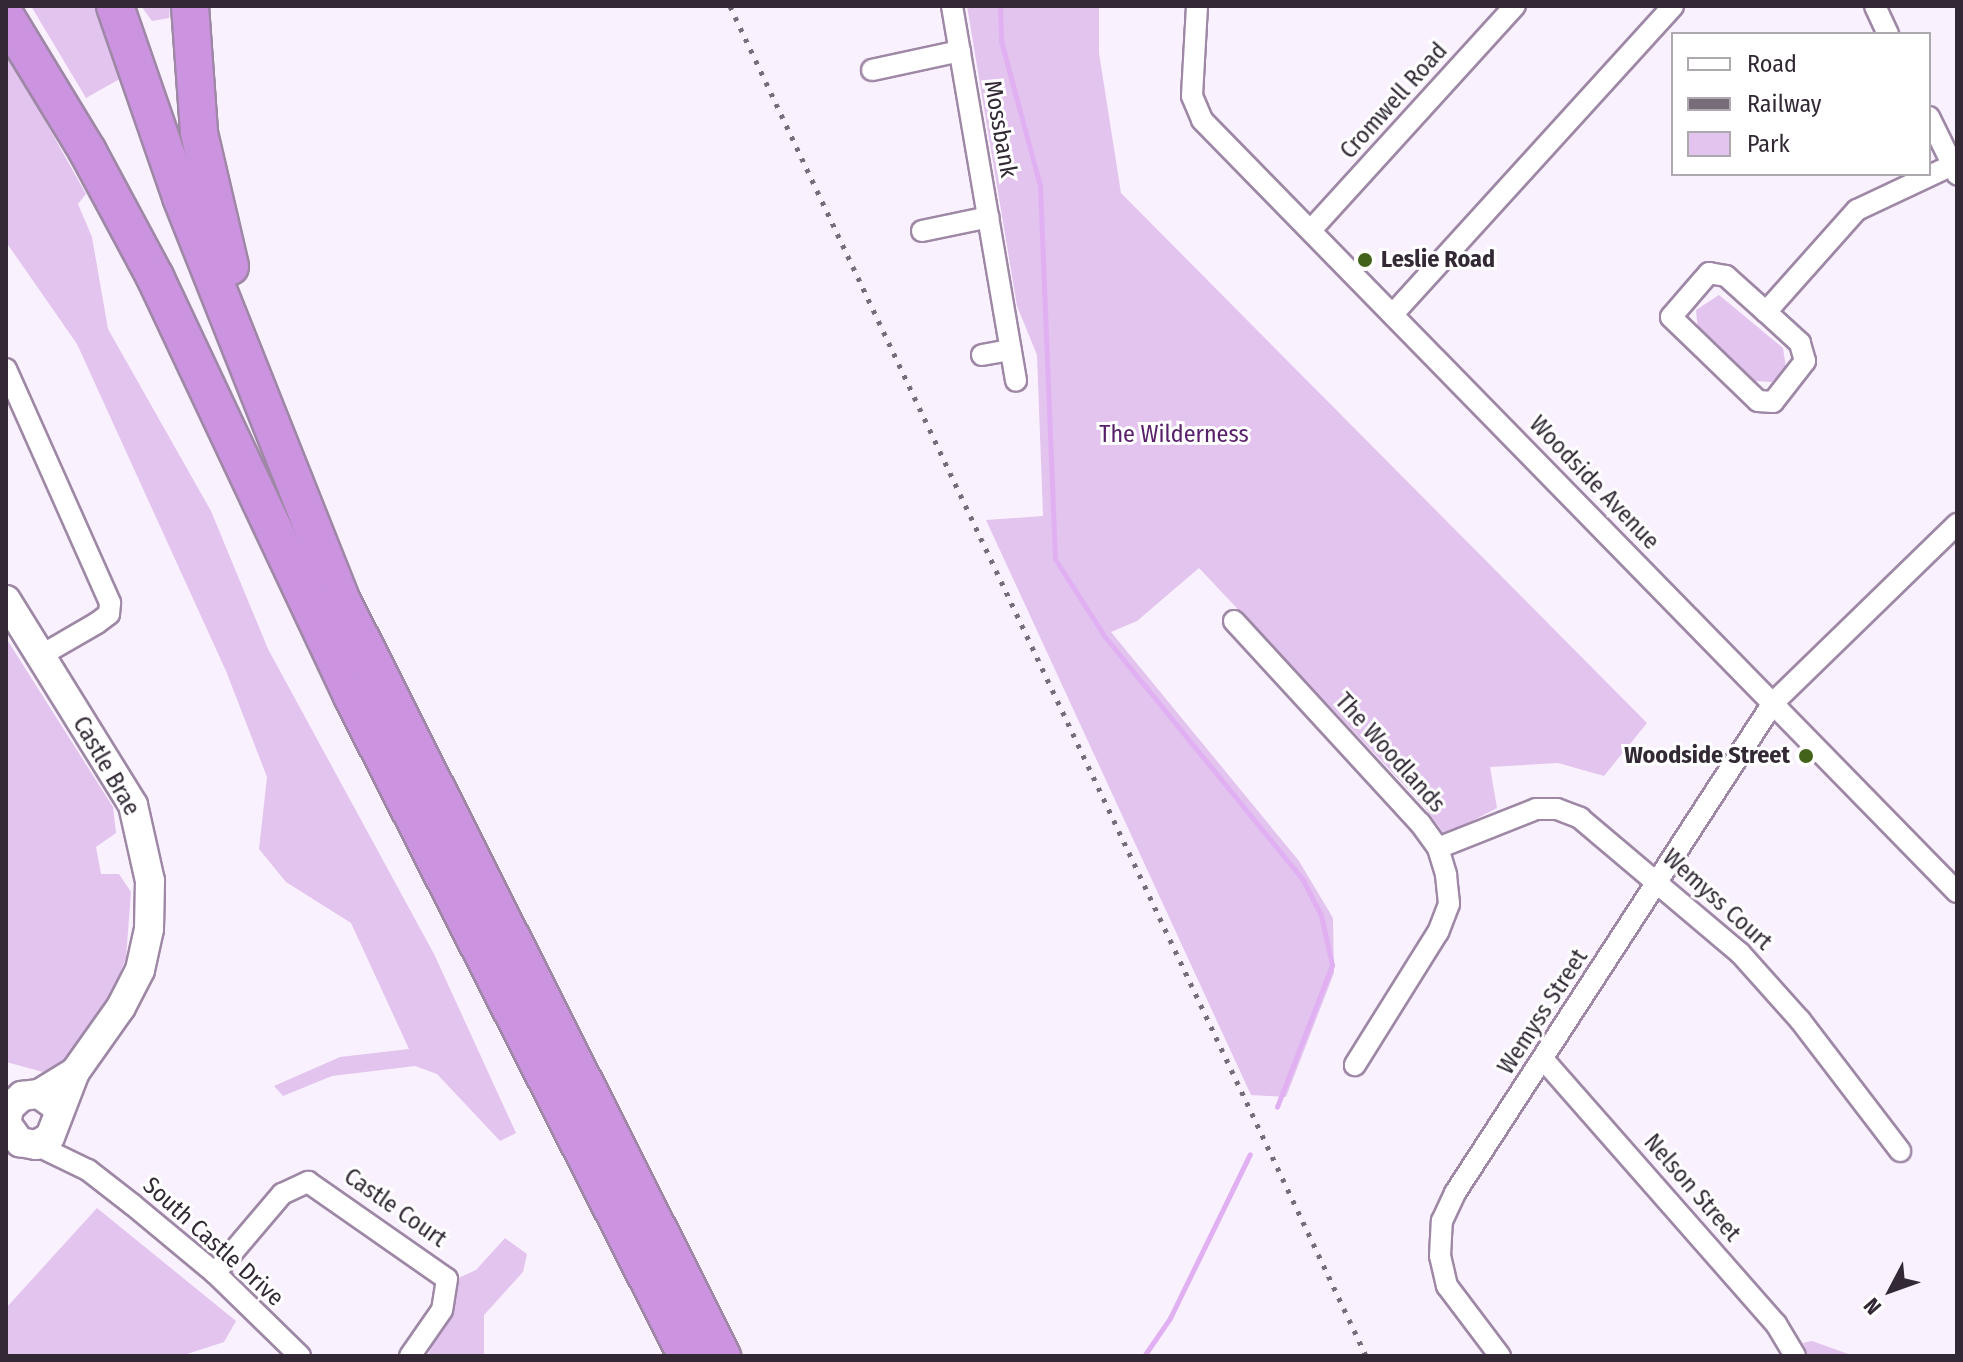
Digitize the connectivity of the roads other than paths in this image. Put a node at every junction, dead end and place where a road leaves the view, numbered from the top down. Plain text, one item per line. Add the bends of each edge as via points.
1 (115, 6) edge
2 (190, 6) edge
3 (952, 6) edge
4 (1197, 6) edge
5 (1515, 6) edge
6 (1673, 6) edge
7 (1875, 6) edge
8 (6, 17) edge
9 (1887, 32) edge
10 (960, 51) junction
11 (872, 70) dead end
12 (1931, 121) edge
13 (1956, 168) edge
14 (989, 217) junction
15 (1311, 230) junction
16 (922, 231) dead end
17 (1766, 312) junction
18 (1393, 314) junction
19 (1011, 350) junction
20 (982, 355) dead end
21 (6, 369) edge
22 (1016, 381) dead end
23 (1957, 524) edge
24 (6, 600) edge
25 (1234, 621) dead end
26 (40, 656) junction
27 (1773, 703) junction
28 (404, 728) junction
29 (1438, 848) junction
30 (1660, 883) junction
31 (1957, 892) edge
32 (1543, 1059) junction
33 (1355, 1065) dead end
34 (75, 1072) junction
35 (25, 1091) edge
36 (6, 1115) edge
37 (6, 1124) edge
38 (37, 1139) edge
39 (1900, 1151) dead end
40 (215, 1273) junction
41 (300, 1356) edge
42 (410, 1356) edge
43 (687, 1356) edge
44 (722, 1356) edge
45 (1500, 1356) edge
46 (1795, 1356) edge

1 - 28 highway via 257,397 340,597
2 - 28 highway via 199,133 220,237 350,596
3 - 10 street, Mossbank
4 - 15 street, Woodside Avenue via 1194,109
5 - 15 street, Cromwell Road
6 - 18 street
7 - 9 street
8 - 43 highway via 88,152 155,277 352,696
10 - 11 street
10 - 14 street, Mossbank
12 - 13 street
13 - 17 street via 1857,210
14 - 16 street
14 - 19 street, Mossbank
15 - 18 street, Woodside Avenue
17 - 17 street via 1800,343 1805,361 1773,402 1765,404 1671,317 1709,273 1726,276
18 - 27 street, Woodside Avenue
19 - 20 street
19 - 22 street, Mossbank
21 - 26 street via 110,603 109,614
23 - 27 street
24 - 26 street, Castle Brae
25 - 29 street, The Woodlands via 1393,791
26 - 34 street, Castle Brae via 133,805 150,881 149,929 140,970 101,1041
27 - 30 street, Wemyss Street
27 - 31 street, Woodside Avenue
28 - 44 highway
29 - 30 street, Wemyss Court via 1515,814 1557,809 1602,833
29 - 33 street, The Woodlands via 1449,904 1438,932
30 - 32 street, Wemyss Street
30 - 39 street, Wemyss Court via 1773,988
32 - 45 street, Wemyss Street via 1442,1221 1440,1256 1447,1286
32 - 46 street, Nelson Street via 1776,1324
34 - 35 street, Castle Brae
34 - 38 street, Castle Brae
35 - 36 street, Castle Brae
35 - 38 street via 53,1105
36 - 37 street, Castle Brae
37 - 38 street, Castle Brae via 14,1138
38 - 40 street, South Castle Drive via 88,1170
40 - 41 street, South Castle Drive
40 - 42 street, Castle Court via 282,1194 308,1182 447,1279 442,1310

